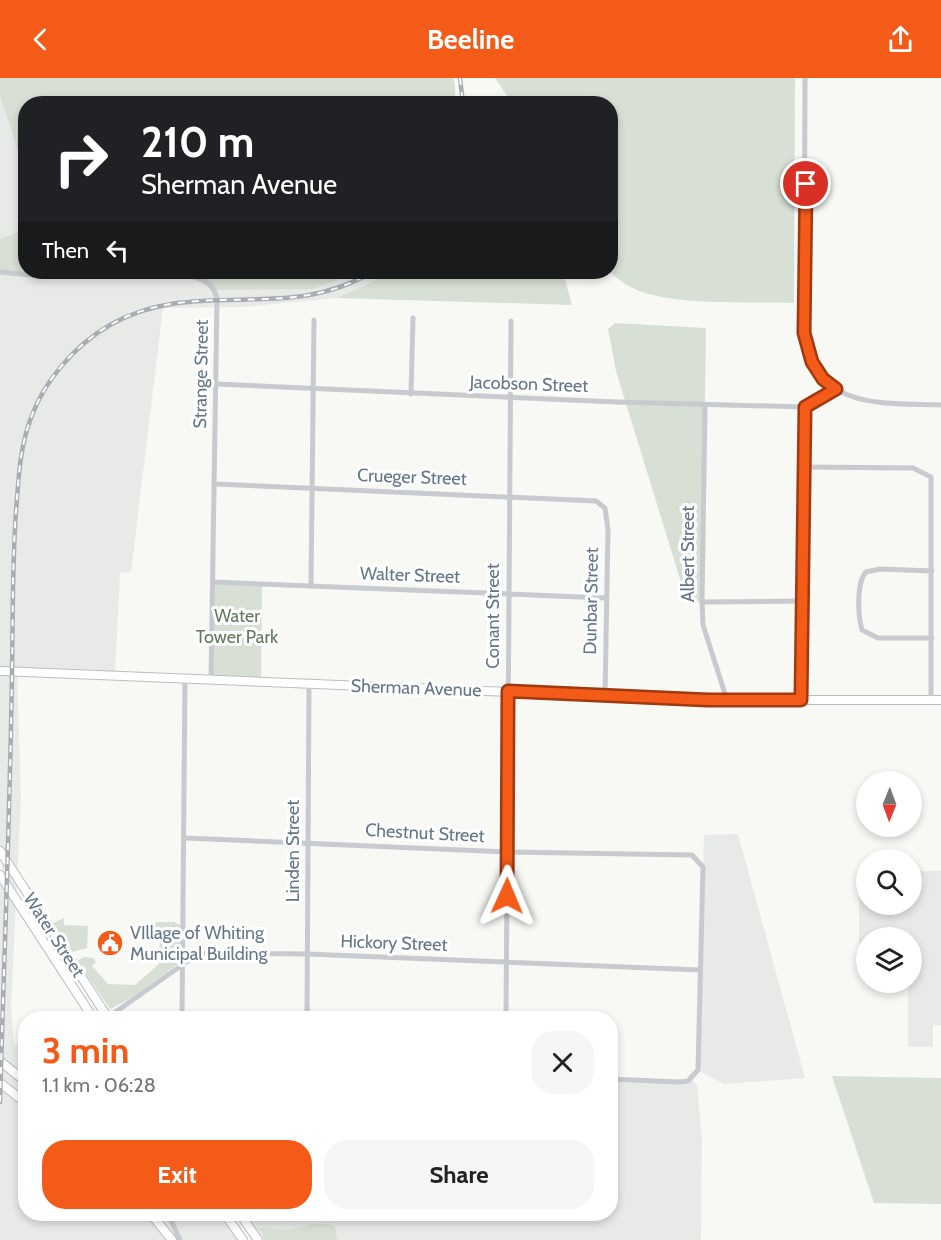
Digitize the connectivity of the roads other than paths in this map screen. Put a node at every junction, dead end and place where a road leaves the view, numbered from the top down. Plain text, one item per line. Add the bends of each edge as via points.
1 (805, 78) edge
2 (0, 272) edge
3 (18, 273) edge
4 (199, 279) edge
5 (413, 318) dead end
6 (314, 320) dead end
7 (511, 321) dead end
8 (216, 384) junction
9 (313, 389) junction
10 (836, 389) junction
11 (411, 394) junction
12 (510, 398) junction
13 (705, 405) junction
14 (941, 405) edge
15 (805, 407) junction
16 (804, 467) junction
17 (214, 484) junction
18 (312, 488) junction
19 (509, 495) junction
20 (605, 508) joint
21 (932, 571) junction
22 (213, 582) junction
23 (310, 586) junction
24 (508, 594) junction
25 (605, 598) junction
26 (702, 602) junction
27 (802, 602) junction
28 (932, 638) junction
29 (0, 671) edge
30 (185, 677) junction
31 (211, 678) junction
32 (309, 683) junction
33 (508, 691) junction
34 (604, 695) junction
35 (727, 700) junction
36 (801, 700) junction
37 (931, 700) junction
38 (941, 700) edge
39 (185, 838) junction
40 (308, 843) junction
41 (0, 851) edge
42 (507, 852) junction
43 (0, 875) edge
44 (307, 954) junction
45 (183, 962) junction
46 (506, 963) junction
47 (700, 970) junction
48 (88, 1011) edge
49 (103, 1011) edge
50 (118, 1011) edge
51 (182, 1011) edge
52 (307, 1011) edge
53 (506, 1011) edge
54 (0, 1061) edge
55 (18, 1076) edge
56 (618, 1079) edge
57 (0, 1083) edge
58 (18, 1097) edge
59 (157, 1221) edge
60 (171, 1221) edge
61 (230, 1221) edge
62 (245, 1221) edge
63 (172, 1240) edge
64 (180, 1240) edge
65 (243, 1240) edge
66 (258, 1240) edge

1 - 10 street via 804,333 812,362 823,379
2 - 3 street, Strange Street
4 - 8 street, Strange Street via 215,290 217,299
5 - 11 street
6 - 9 street
7 - 12 street, Conant Street
8 - 9 street, Jacobson Street
8 - 17 street, Strange Street
9 - 11 street, Jacobson Street
9 - 18 street
10 - 14 street via 871,403
10 - 15 street
11 - 12 street, Jacobson Street
12 - 13 street, Jacobson Street
12 - 19 street, Conant Street
13 - 15 street, Jacobson Street
13 - 26 street, Albert Street
15 - 16 street
16 - 21 street via 913,468 927,472 933,484
16 - 27 street
17 - 18 street, Crueger Street
17 - 22 street, Strange Street
18 - 19 street, Crueger Street
18 - 23 street
19 - 20 street, Crueger Street via 596,501
19 - 24 street, Conant Street
20 - 25 street, Dunbar Street
21 - 28 street
21 - 28 street via 866,572 861,581 860,621 862,630 871,637
22 - 23 street, Walter Street
22 - 31 street, Strange Street
23 - 24 street, Walter Street
24 - 25 street, Walter Street
24 - 33 street, Conant Street
25 - 34 street, Dunbar Street
26 - 27 street
26 - 35 street, Albert Street via 703,625
27 - 36 street
28 - 37 street
29 - 30 street, Sherman Avenue
30 - 31 street, Sherman Avenue
30 - 39 street
31 - 32 street, Sherman Avenue
32 - 33 street, Sherman Avenue
32 - 40 street, Linden Street
33 - 34 street, Sherman Avenue
33 - 42 street, Conant Street
34 - 35 street, Sherman Avenue
35 - 36 street, Sherman Avenue
36 - 37 street, Sherman Avenue
37 - 38 street, Sherman Avenue
39 - 40 street, Chestnut Street
39 - 45 street
40 - 42 street, Chestnut Street
40 - 44 street, Linden Street
41 - 49 street, Water Street
42 - 46 street, Conant Street
42 - 47 street, Chestnut Street via 692,855 703,867
43 - 48 street, Water Street
44 - 45 street, Hickory Street via 213,952 199,953
44 - 46 street, Hickory Street
44 - 52 street, Linden Street
45 - 50 street, Hickory Street via 164,980
45 - 51 street
46 - 47 street, Hickory Street
46 - 53 street, Conant Street
47 - 56 street via 696,1075 678,1082
54 - 55 street
57 - 58 street
59 - 63 street
60 - 64 street
61 - 65 street
62 - 66 street

